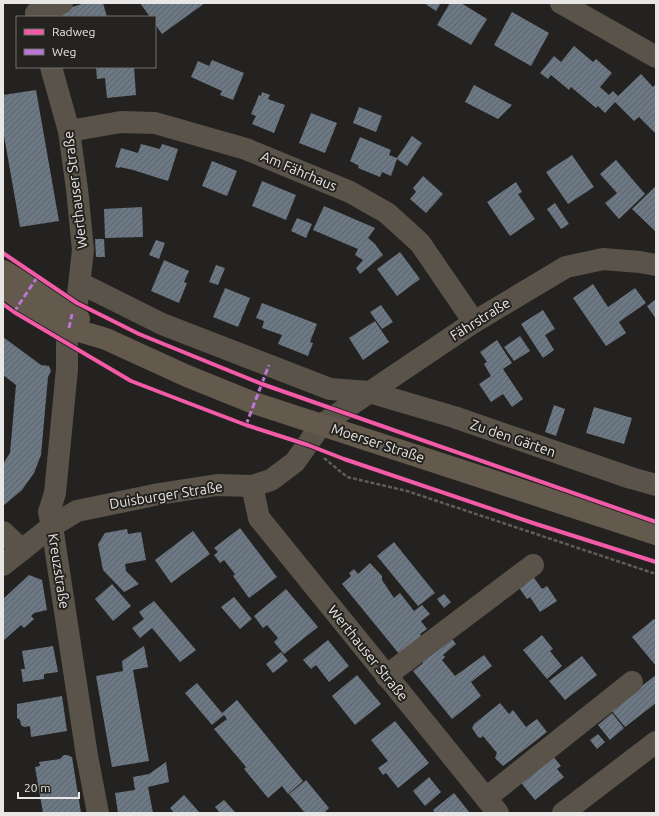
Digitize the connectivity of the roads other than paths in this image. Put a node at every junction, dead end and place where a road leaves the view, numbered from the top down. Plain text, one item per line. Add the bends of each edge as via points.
1 (62, 3) edge
2 (561, 3) edge
3 (35, 11) edge
4 (656, 57) edge
5 (51, 68) edge
6 (69, 131) junction
7 (656, 265) edge
8 (3, 271) edge
9 (80, 283) junction
10 (3, 287) edge
11 (71, 321) junction
12 (474, 322) junction
13 (369, 392) junction
14 (321, 425) junction
15 (656, 485) edge
16 (252, 486) junction
17 (52, 526) junction
18 (3, 532) edge
19 (656, 534) edge
20 (22, 550) junction
21 (3, 565) edge
22 (533, 565) dead end
23 (386, 676) junction
24 (632, 682) dead end
25 (656, 742) edge
26 (492, 805) edge
27 (98, 813) edge
28 (563, 813) edge

1 - 3 street
2 - 4 street
5 - 6 street, Werthauser Straße
6 - 9 street, Werthauser Straße via 83,250
6 - 12 street, Am Fährhaus via 121,122 155,123 246,149 350,192 387,213 420,243
7 - 12 street, Fährstraße via 603,259 566,267
8 - 11 main road, Moerser Straße via 31,286
9 - 11 street, Werthauser Straße
9 - 13 street via 162,324 330,389
10 - 11 main road, Moerser Straße via 22,302
11 - 14 main road, Moerser Straße via 187,376 249,401
11 - 17 street, Kreuzstraße via 55,493 49,512
12 - 13 street, Fährstraße
13 - 14 street, Fährstraße
13 - 15 street, Zu den Gärten via 454,417
14 - 16 street, Duisburger Straße via 295,462 271,480
14 - 19 main road, Moerser Straße
16 - 17 street, Duisburger Straße via 216,485 159,494 77,511
16 - 23 street, Werthauser Straße via 259,518
17 - 20 street, Duisburger Straße
17 - 27 street, Kreuzstraße
18 - 20 street
20 - 21 street, Duisburger Straße
22 - 23 street
23 - 26 street, Werthauser Straße
24 - 26 street
25 - 28 street

